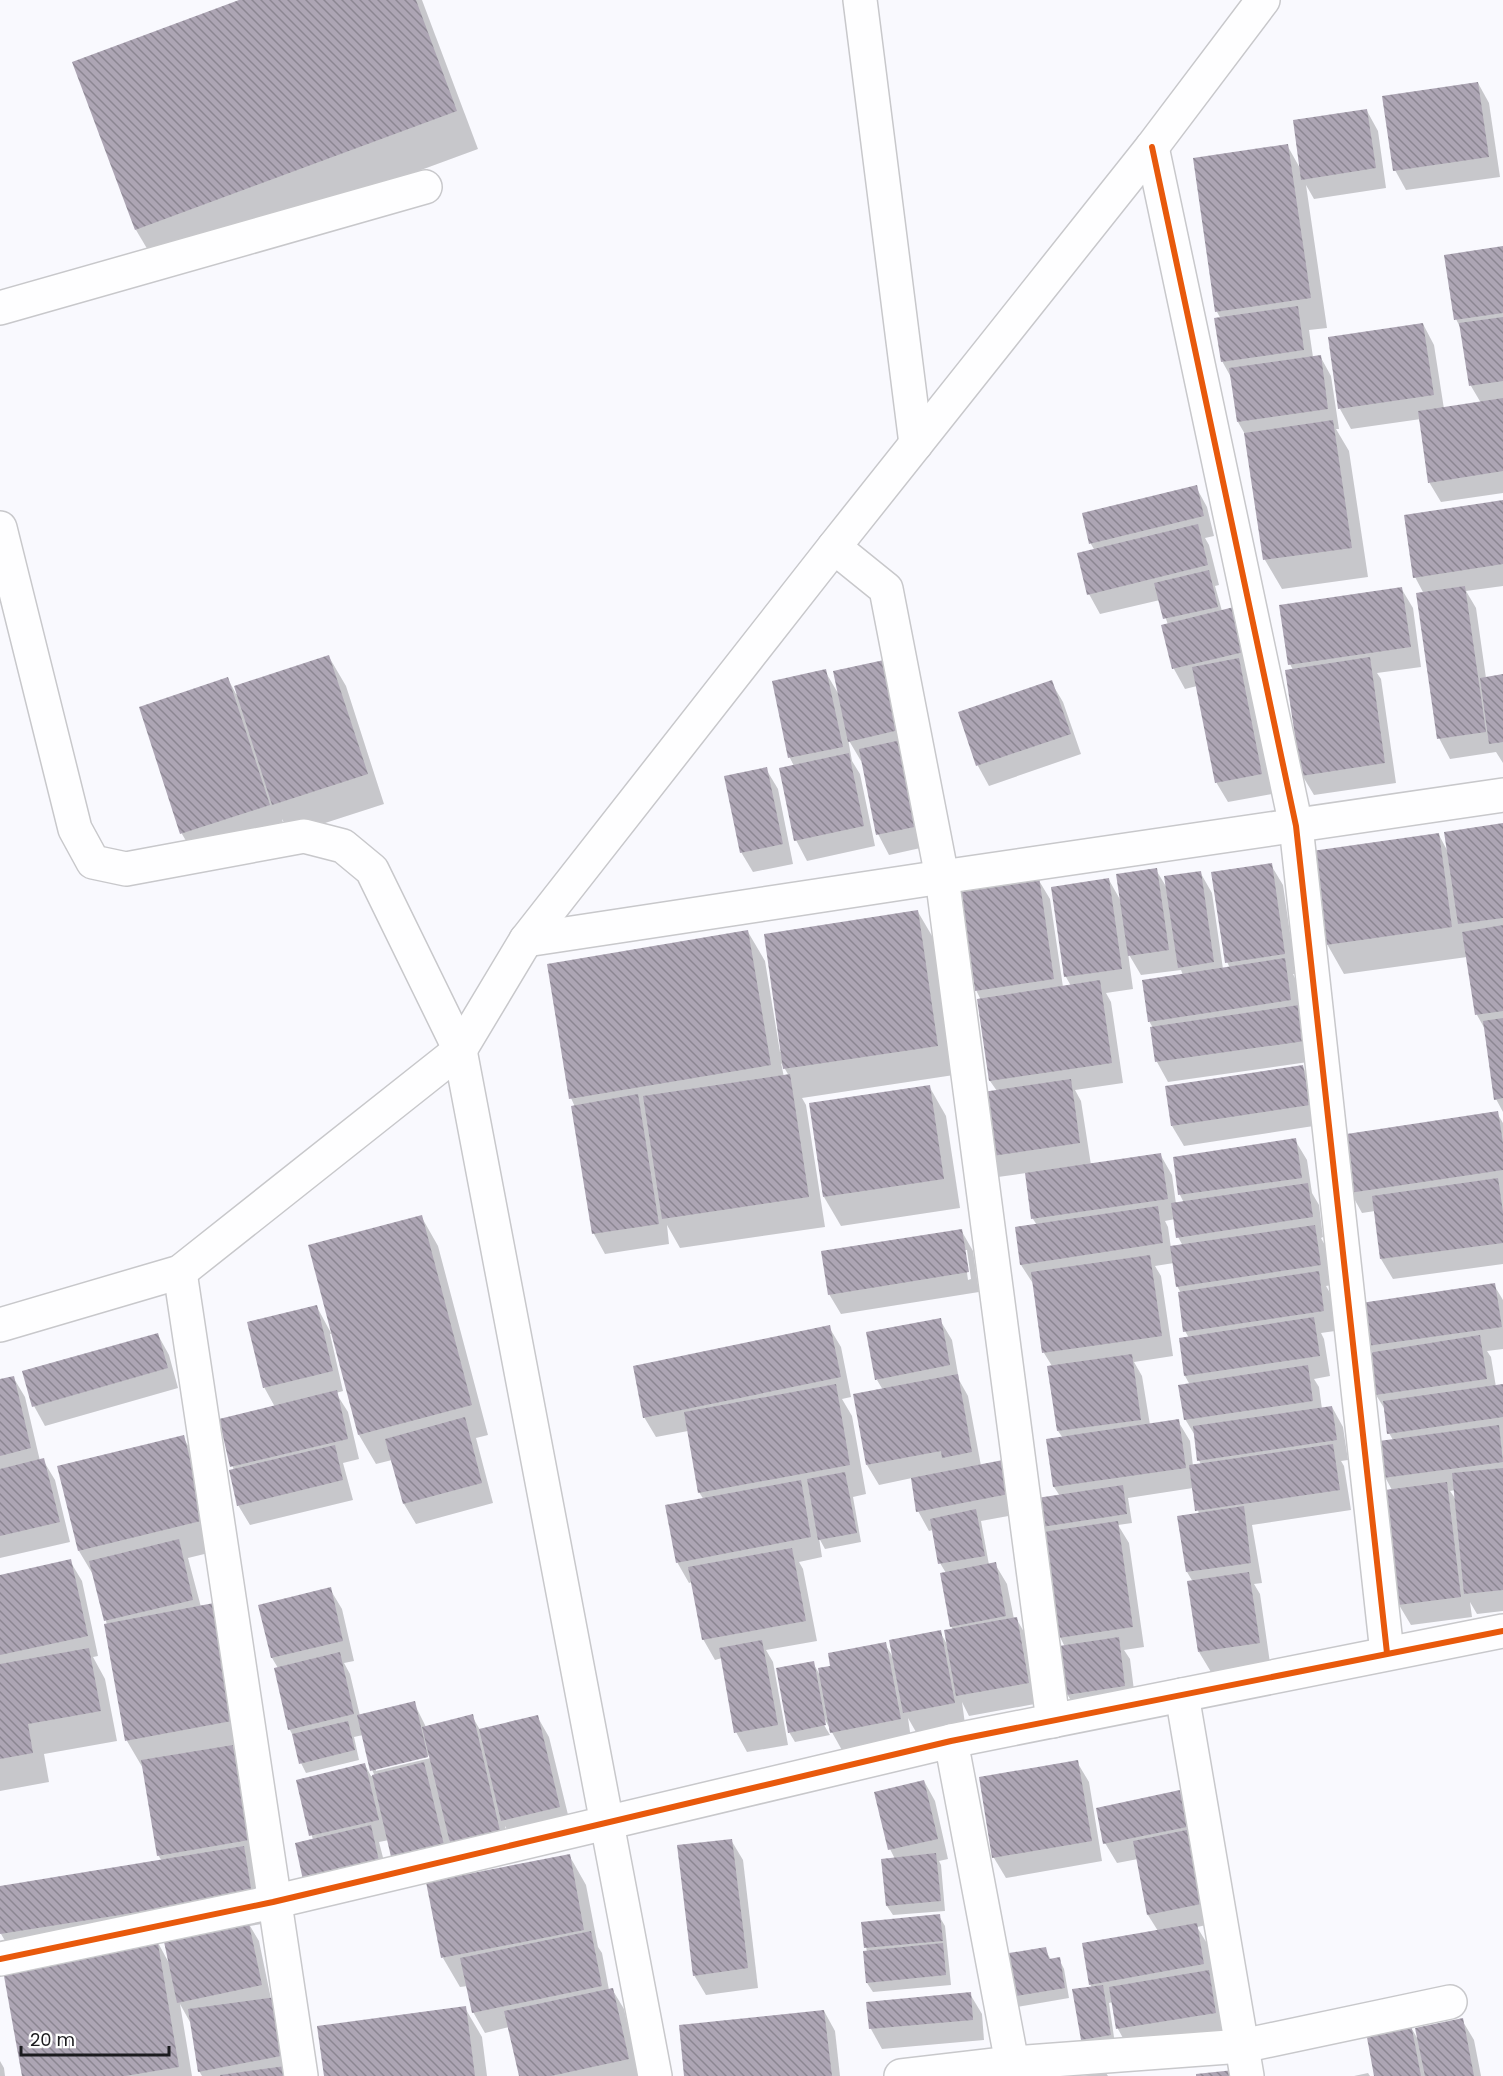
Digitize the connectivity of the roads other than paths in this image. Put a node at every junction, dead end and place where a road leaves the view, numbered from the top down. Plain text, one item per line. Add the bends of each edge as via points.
1 (860, 0) edge
2 (1252, 7) edge
3 (1152, 147) junction
4 (425, 187) dead end
5 (0, 308) edge
6 (916, 444) junction
7 (0, 528) edge
8 (834, 547) junction
9 (1503, 795) edge
10 (1296, 826) junction
11 (942, 877) junction
12 (526, 940) junction
13 (460, 1050) junction
14 (180, 1272) junction
15 (0, 1325) edge
16 (1503, 1631) edge
17 (1387, 1653) junction
18 (1182, 1695) junction
19 (1053, 1721) junction
20 (951, 1741) junction
21 (606, 1823) junction
22 (273, 1902) junction
23 (0, 1959) edge
24 (1450, 2002) dead end
25 (1244, 2061) edge
26 (1012, 2063) junction
27 (301, 2076) edge
28 (655, 2076) edge
29 (901, 2076) edge

1 - 6 street
2 - 3 street
3 - 6 street
3 - 10 street
4 - 5 street
6 - 8 street
7 - 13 street via 75,829 93,862 126,869 304,836 343,846 372,870
8 - 11 street via 886,589
8 - 12 street
9 - 10 street
10 - 11 street
10 - 17 street
11 - 12 street
11 - 19 street
12 - 13 street
13 - 14 street
13 - 21 street
14 - 15 street
14 - 22 street
16 - 17 street
17 - 18 street
18 - 19 street
18 - 25 street
19 - 20 street
20 - 21 street
20 - 26 street
21 - 22 street
21 - 28 street
22 - 23 street
22 - 27 street
24 - 25 street
25 - 26 street
26 - 29 street

